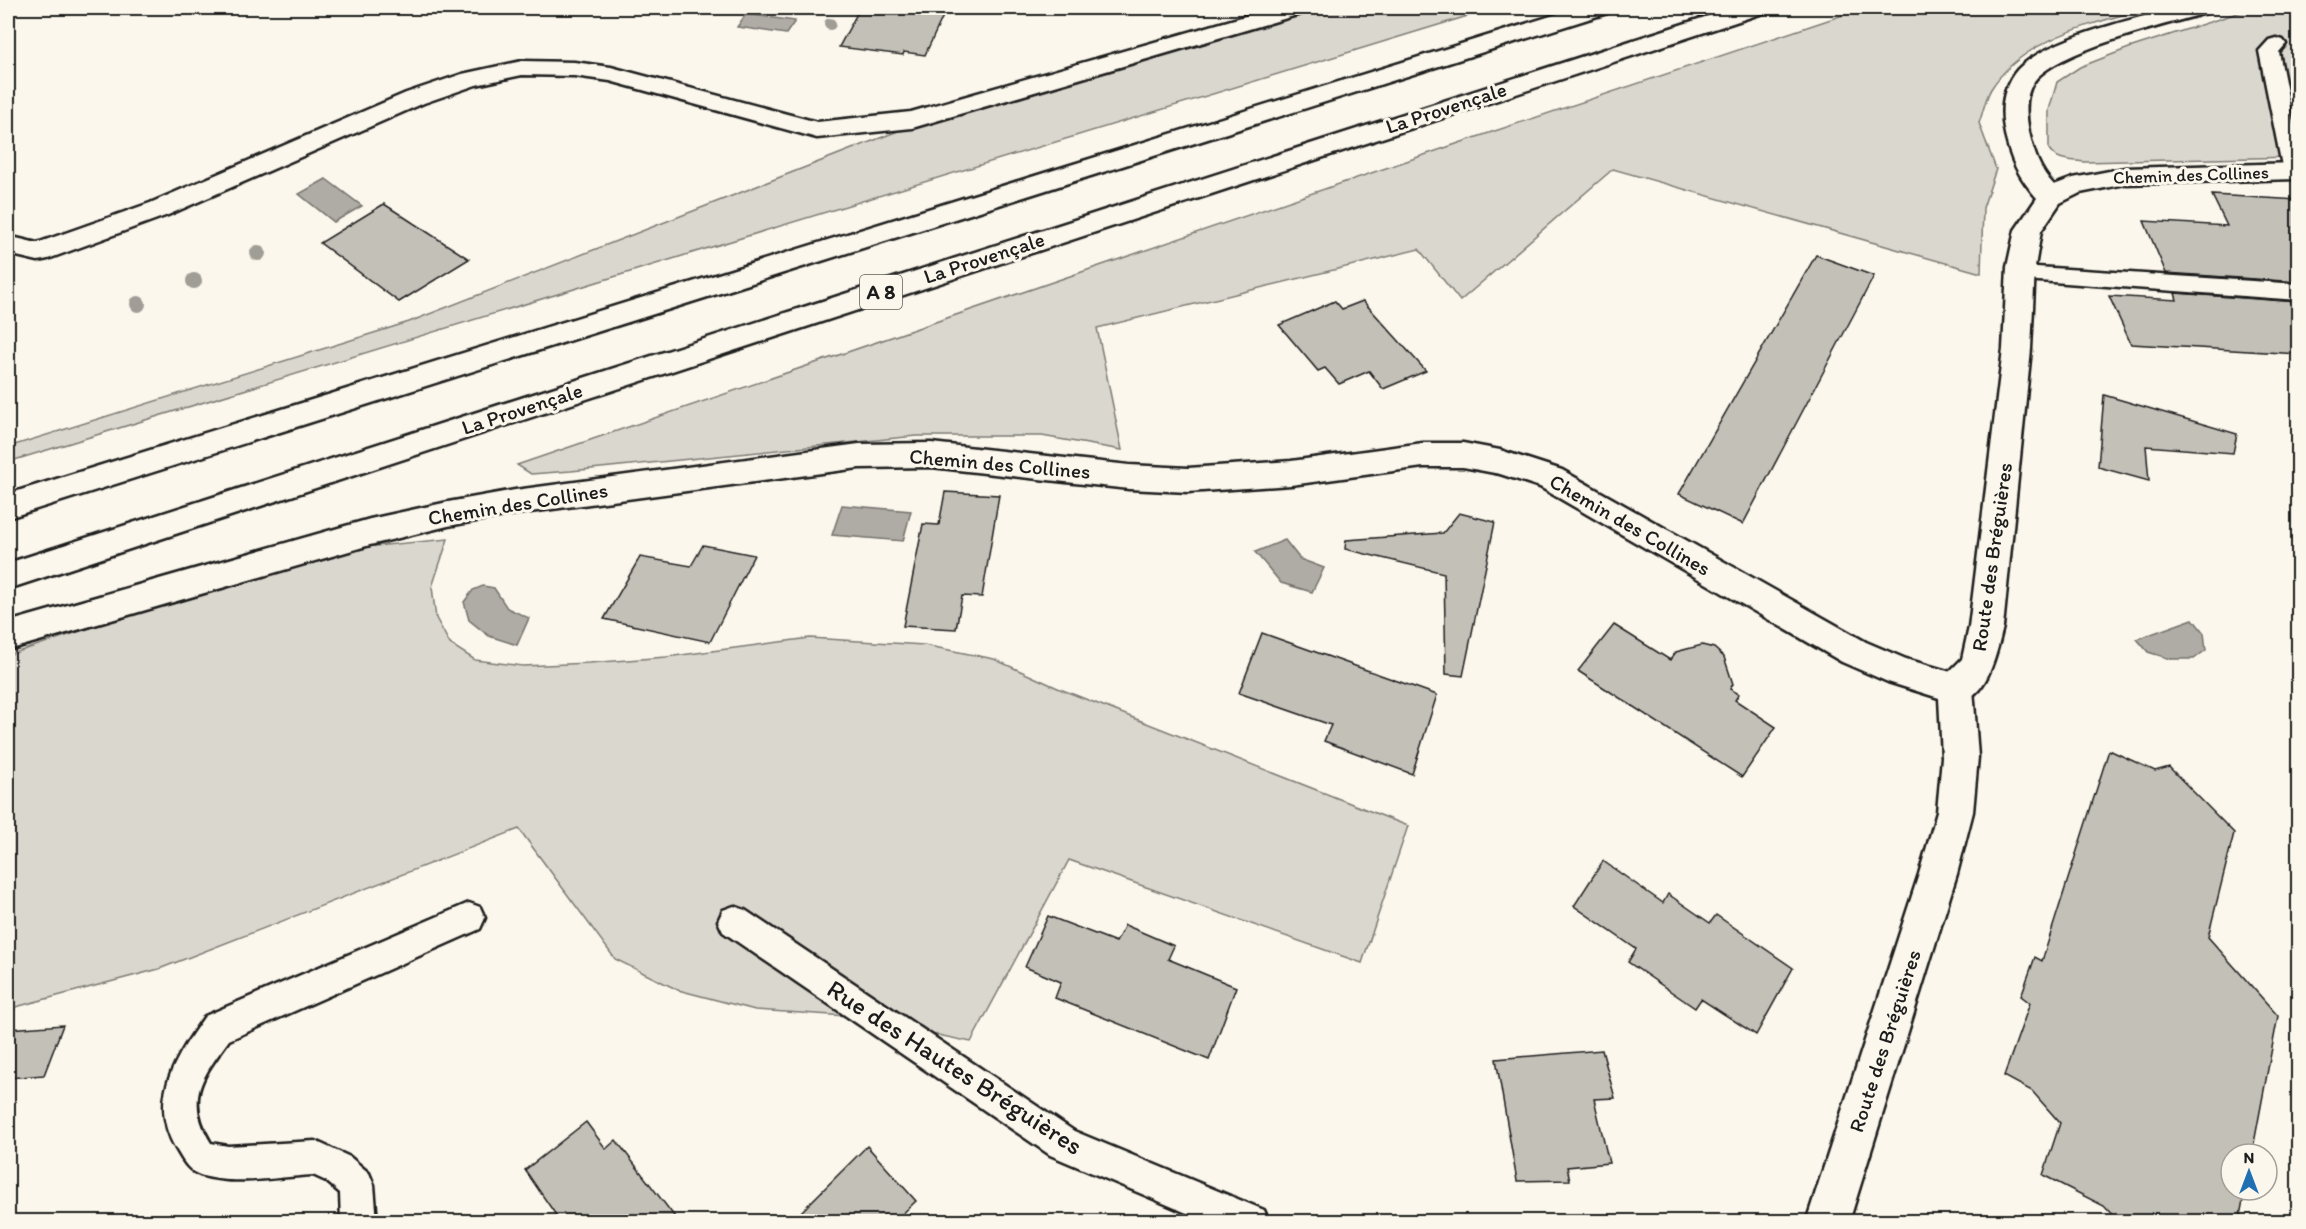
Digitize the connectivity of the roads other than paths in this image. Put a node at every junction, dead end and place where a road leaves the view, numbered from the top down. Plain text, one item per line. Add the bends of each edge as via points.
1 (1296, 8) edge
2 (1599, 8) edge
3 (1755, 8) edge
4 (2198, 8) edge
5 (2276, 44) dead end
6 (2295, 171) edge
7 (2051, 197) junction
8 (8, 245) edge
9 (2020, 274) junction
10 (2298, 292) edge
11 (8, 506) edge
12 (8, 576) edge
13 (8, 636) edge
14 (1956, 688) junction
15 (469, 918) dead end
16 (734, 921) dead end
17 (359, 1221) edge
18 (1252, 1221) edge
19 (1827, 1221) edge

1 - 8 main road via 912,120 817,130 611,74 522,68 470,79 415,98 159,209 38,252
2 - 11 main road
3 - 12 main road, La Provençale / A 8
4 - 7 main road via 2047,57 2026,74 2015,94 2015,125 2024,165
5 - 6 lane via 2268,51
6 - 7 main road, Chemin des Collines via 2125,176 2073,186
7 - 9 main road, Route des Bréguières via 2028,230
9 - 10 lane
9 - 14 main road, Route des Bréguières via 2017,349 1992,591 1977,666
13 - 14 main road, Chemin des Collines via 359,535 448,514 795,463 859,456 931,455 1188,480 1291,473 1423,455 1462,455 1551,478 1854,652 1900,672
14 - 19 main road, Route des Bréguières via 1960,757 1955,812
15 - 17 lane via 216,1028 191,1064 180,1094 184,1130 201,1158 228,1163 315,1158 339,1169 357,1185
16 - 18 lane, Rue des Hautes Bréguières via 1062,1143

